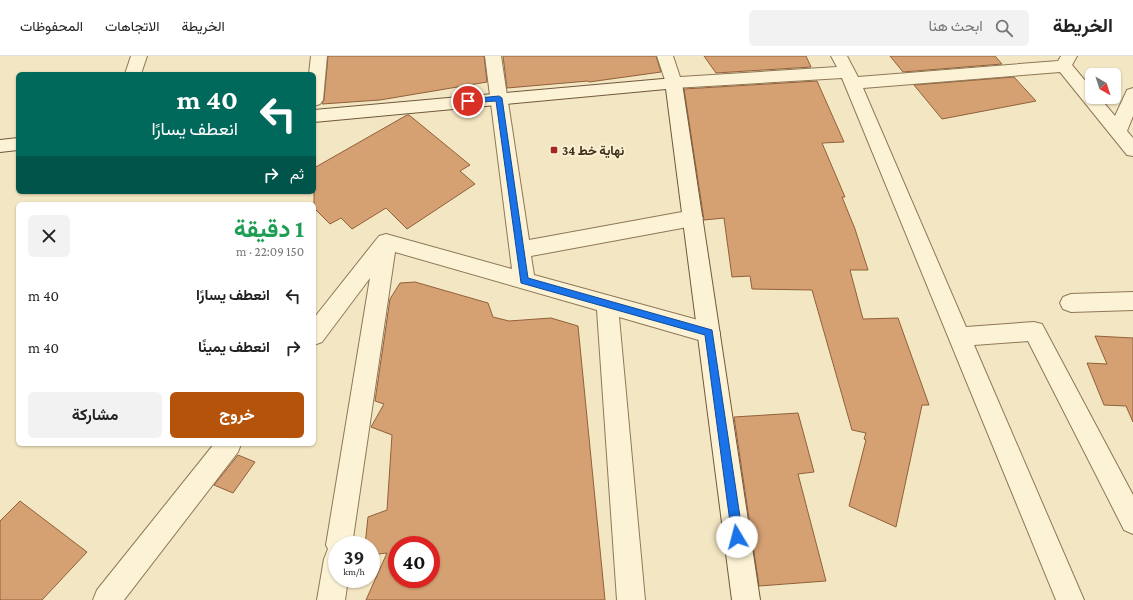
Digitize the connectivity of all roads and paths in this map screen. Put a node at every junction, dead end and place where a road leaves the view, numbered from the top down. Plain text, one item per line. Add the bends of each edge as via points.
1 (139, 56) edge
2 (319, 56) edge
3 (493, 56) edge
4 (665, 56) edge
5 (1067, 61) edge
6 (1032, 62) edge
7 (846, 70) edge
8 (133, 72) edge
9 (316, 82) edge
10 (674, 83) junction
11 (1133, 94) edge
12 (499, 98) junction
13 (316, 116) edge
14 (1118, 132) junction
15 (16, 144) edge
16 (0, 146) edge
17 (1133, 150) edge
18 (693, 218) junction
19 (386, 242) junction
20 (520, 250) junction
21 (524, 280) junction
22 (1133, 301) edge
23 (1071, 303) dead end
24 (607, 304) junction
25 (316, 332) edge
26 (709, 332) junction
27 (960, 338) junction
28 (227, 446) edge
29 (1133, 522) edge
30 (340, 536) edge
31 (333, 588) edge
32 (107, 600) edge
33 (331, 600) edge
34 (631, 600) edge
35 (746, 600) edge
36 (1070, 600) edge

1 - 8 street
2 - 9 street
3 - 12 street
4 - 10 street
5 - 6 street
5 - 14 street
6 - 7 street
7 - 10 street
7 - 27 street
10 - 12 street
10 - 18 street
11 - 14 street
12 - 13 street
12 - 20 street
14 - 17 street
15 - 16 street
18 - 20 street
18 - 26 street
19 - 21 street
19 - 25 street
19 - 30 street
20 - 21 street
21 - 24 street
22 - 23 street
24 - 26 street
24 - 34 street
26 - 35 street
27 - 29 street via 1034,331
27 - 36 street
28 - 32 street
31 - 33 street

